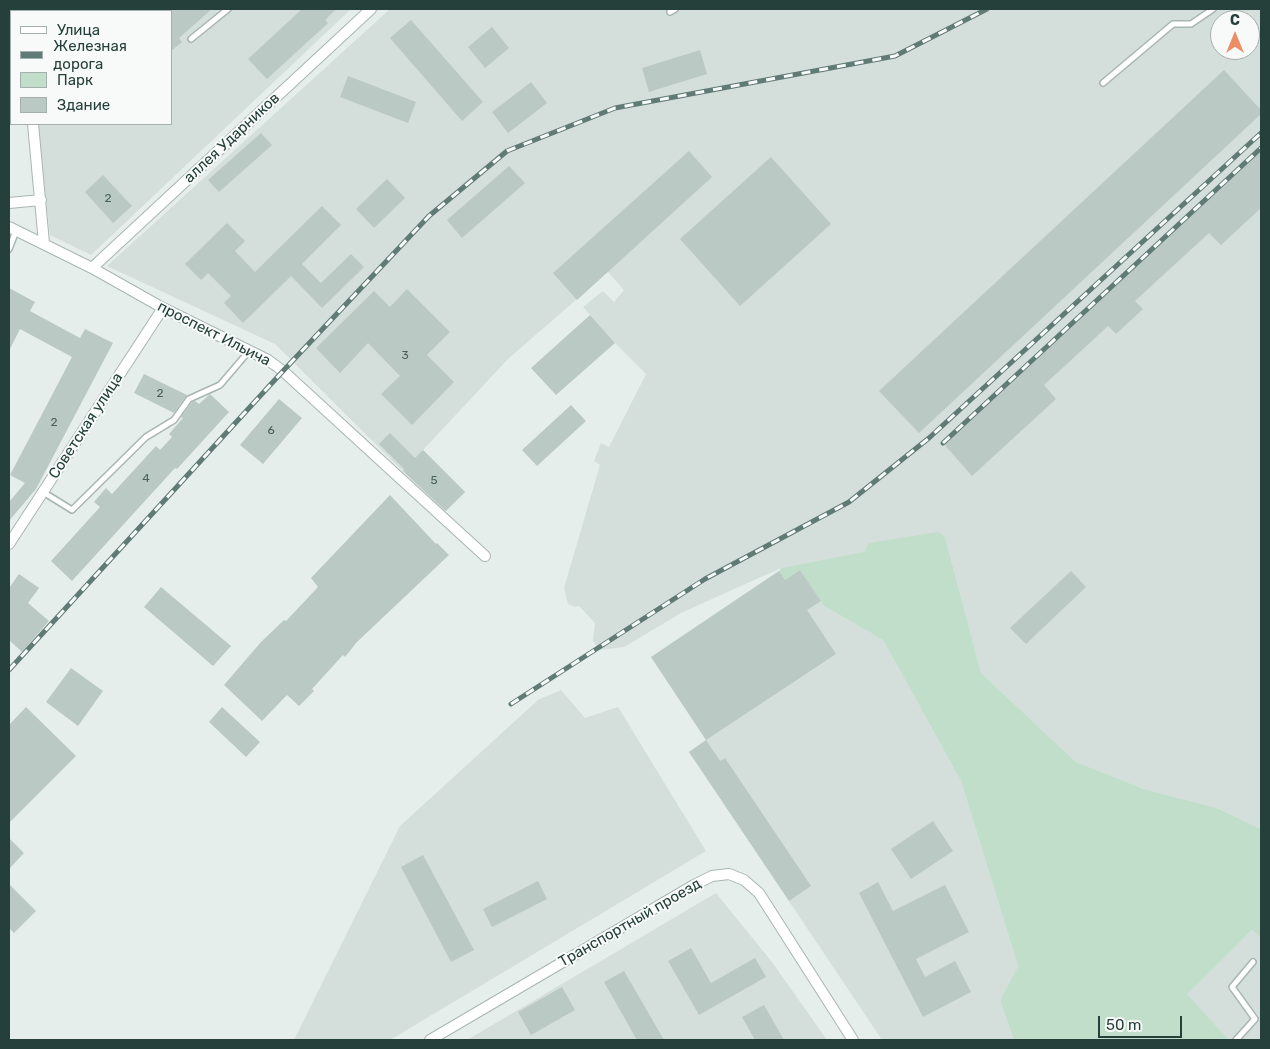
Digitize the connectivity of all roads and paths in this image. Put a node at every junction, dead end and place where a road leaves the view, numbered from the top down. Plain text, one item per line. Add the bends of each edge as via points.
1 (228, 9) edge
2 (371, 9) edge
3 (1213, 9) edge
4 (191, 39) dead end
5 (1103, 83) dead end
6 (33, 125) edge
7 (41, 200) junction
8 (9, 203) edge
9 (13, 229) edge
10 (44, 243) junction
11 (9, 249) edge
12 (92, 268) junction
13 (163, 308) junction
14 (250, 351) junction
15 (43, 492) junction
16 (9, 544) edge
17 (485, 556) dead end
18 (1253, 962) dead end
19 (430, 1040) edge
20 (852, 1040) edge
21 (1236, 1040) edge

1 - 4 lane
2 - 12 street, аллея Ударников
3 - 5 lane via 1190,24 1173,24
6 - 7 street
7 - 8 street
7 - 10 street
9 - 10 street, проспект Ильича
9 - 11 lane
10 - 12 street, проспект Ильича
12 - 13 street, проспект Ильича
13 - 14 street, проспект Ильича
13 - 15 street, Советская улица
14 - 15 lane via 220,385 188,399 174,420 146,437 72,510
14 - 17 street, проспект Ильича via 283,371
15 - 16 street, Советская улица
18 - 21 lane via 1232,987 1255,1019
19 - 20 street, Транспортный проезд via 694,885 712,876 729,874 744,880 758,894

